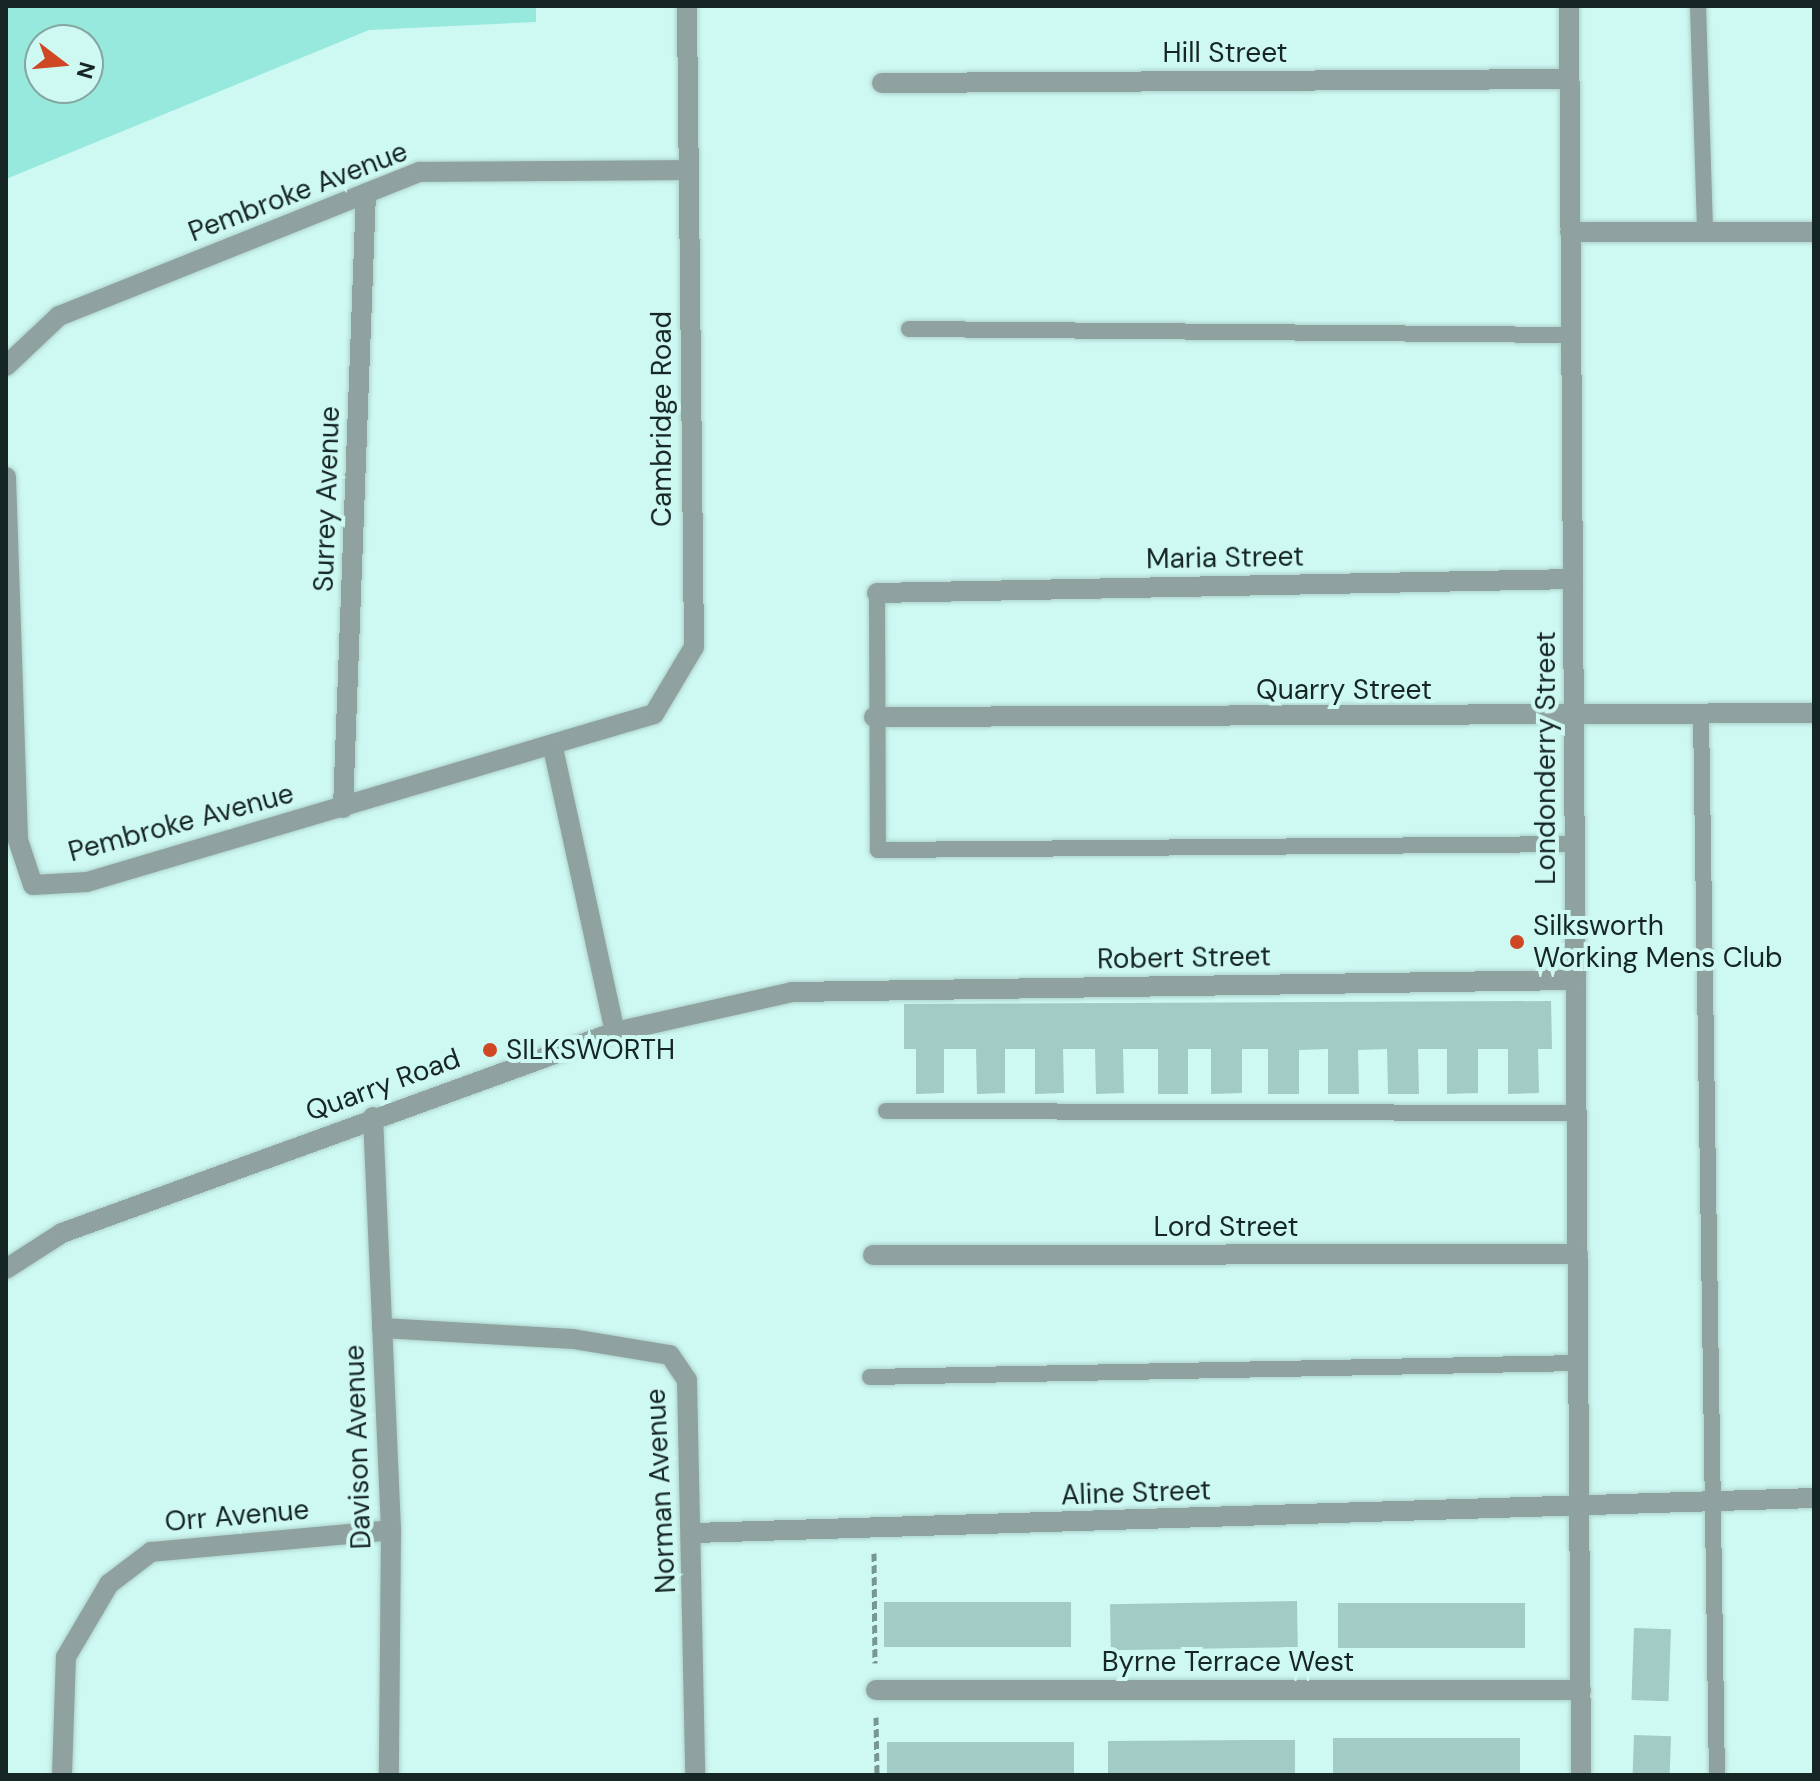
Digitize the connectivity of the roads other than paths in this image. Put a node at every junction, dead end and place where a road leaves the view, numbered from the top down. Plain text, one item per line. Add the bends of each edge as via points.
1 (687, 6) edge
2 (1569, 6) edge
3 (1698, 6) edge
4 (1569, 79) junction
5 (882, 83) dead end
6 (688, 170) junction
7 (366, 193) junction
8 (1570, 232) junction
9 (1705, 232) junction
10 (1814, 232) edge
11 (909, 329) dead end
12 (1571, 335) junction
13 (6, 366) edge
14 (6, 477) edge
15 (1573, 579) junction
16 (877, 593) joint
17 (1814, 713) edge
18 (1701, 714) junction
19 (874, 717) junction
20 (1574, 718) junction
21 (553, 748) junction
22 (343, 808) junction
23 (1573, 844) junction
24 (1576, 980) junction
25 (792, 992) joint
26 (615, 1032) junction
27 (886, 1111) dead end
28 (1577, 1113) junction
29 (373, 1117) junction
30 (1578, 1254) junction
31 (873, 1255) dead end
32 (6, 1269) edge
33 (382, 1328) junction
34 (1579, 1363) junction
35 (870, 1377) dead end
36 (1814, 1498) edge
37 (1717, 1503) junction
38 (1580, 1510) junction
39 (391, 1530) junction
40 (694, 1533) junction
41 (876, 1690) road end
42 (1581, 1690) junction
43 (62, 1775) edge
44 (389, 1775) edge
45 (695, 1775) edge
46 (1581, 1775) edge
47 (1717, 1775) edge

1 - 6 street, Cambridge Road
2 - 4 street, Londonderry Street
3 - 9 lane
4 - 5 street, Hill Street
4 - 8 street, Londonderry Street
6 - 7 street, Pembroke Avenue via 419,172
6 - 21 street, Cambridge Road via 694,647 654,714
7 - 13 street, Pembroke Avenue via 59,316
7 - 22 street, Surrey Avenue
8 - 9 street
8 - 12 street, Londonderry Street
9 - 10 street
11 - 12 lane
12 - 15 street, Londonderry Street
14 - 22 street, Pembroke Avenue via 18,840 33,885 87,882
15 - 16 street, Maria Street
15 - 20 street, Londonderry Street
16 - 19 lane
17 - 18 street, Quarry Street
18 - 20 street, Quarry Street
18 - 37 lane
19 - 20 street, Quarry Street
19 - 23 lane via 878,850
20 - 23 street, Londonderry Street
21 - 22 street, Pembroke Avenue
21 - 26 street
23 - 24 street, Londonderry Street
24 - 25 street, Robert Street
24 - 28 street, Londonderry Street
25 - 26 street, Quarry Road
26 - 29 street, Quarry Road
27 - 28 lane
28 - 30 street, Londonderry Street
29 - 32 street, Quarry Road via 62,1233
29 - 33 street, Davison Avenue
30 - 31 street, Lord Street
30 - 34 street, Londonderry Street
33 - 39 street, Davison Avenue
33 - 40 street, Norman Avenue via 573,1339 670,1355 687,1380
34 - 35 lane
34 - 38 street, Londonderry Street
36 - 37 street, Aline Street
37 - 38 street, Aline Street
37 - 47 lane
38 - 40 street, Aline Street
38 - 42 street, Londonderry Street
39 - 43 street, Orr Avenue via 151,1552 109,1584 66,1657
39 - 44 street, Davison Avenue
40 - 45 street, Norman Avenue
41 - 42 street, Byrne Terrace West
42 - 46 street, Londonderry Street

